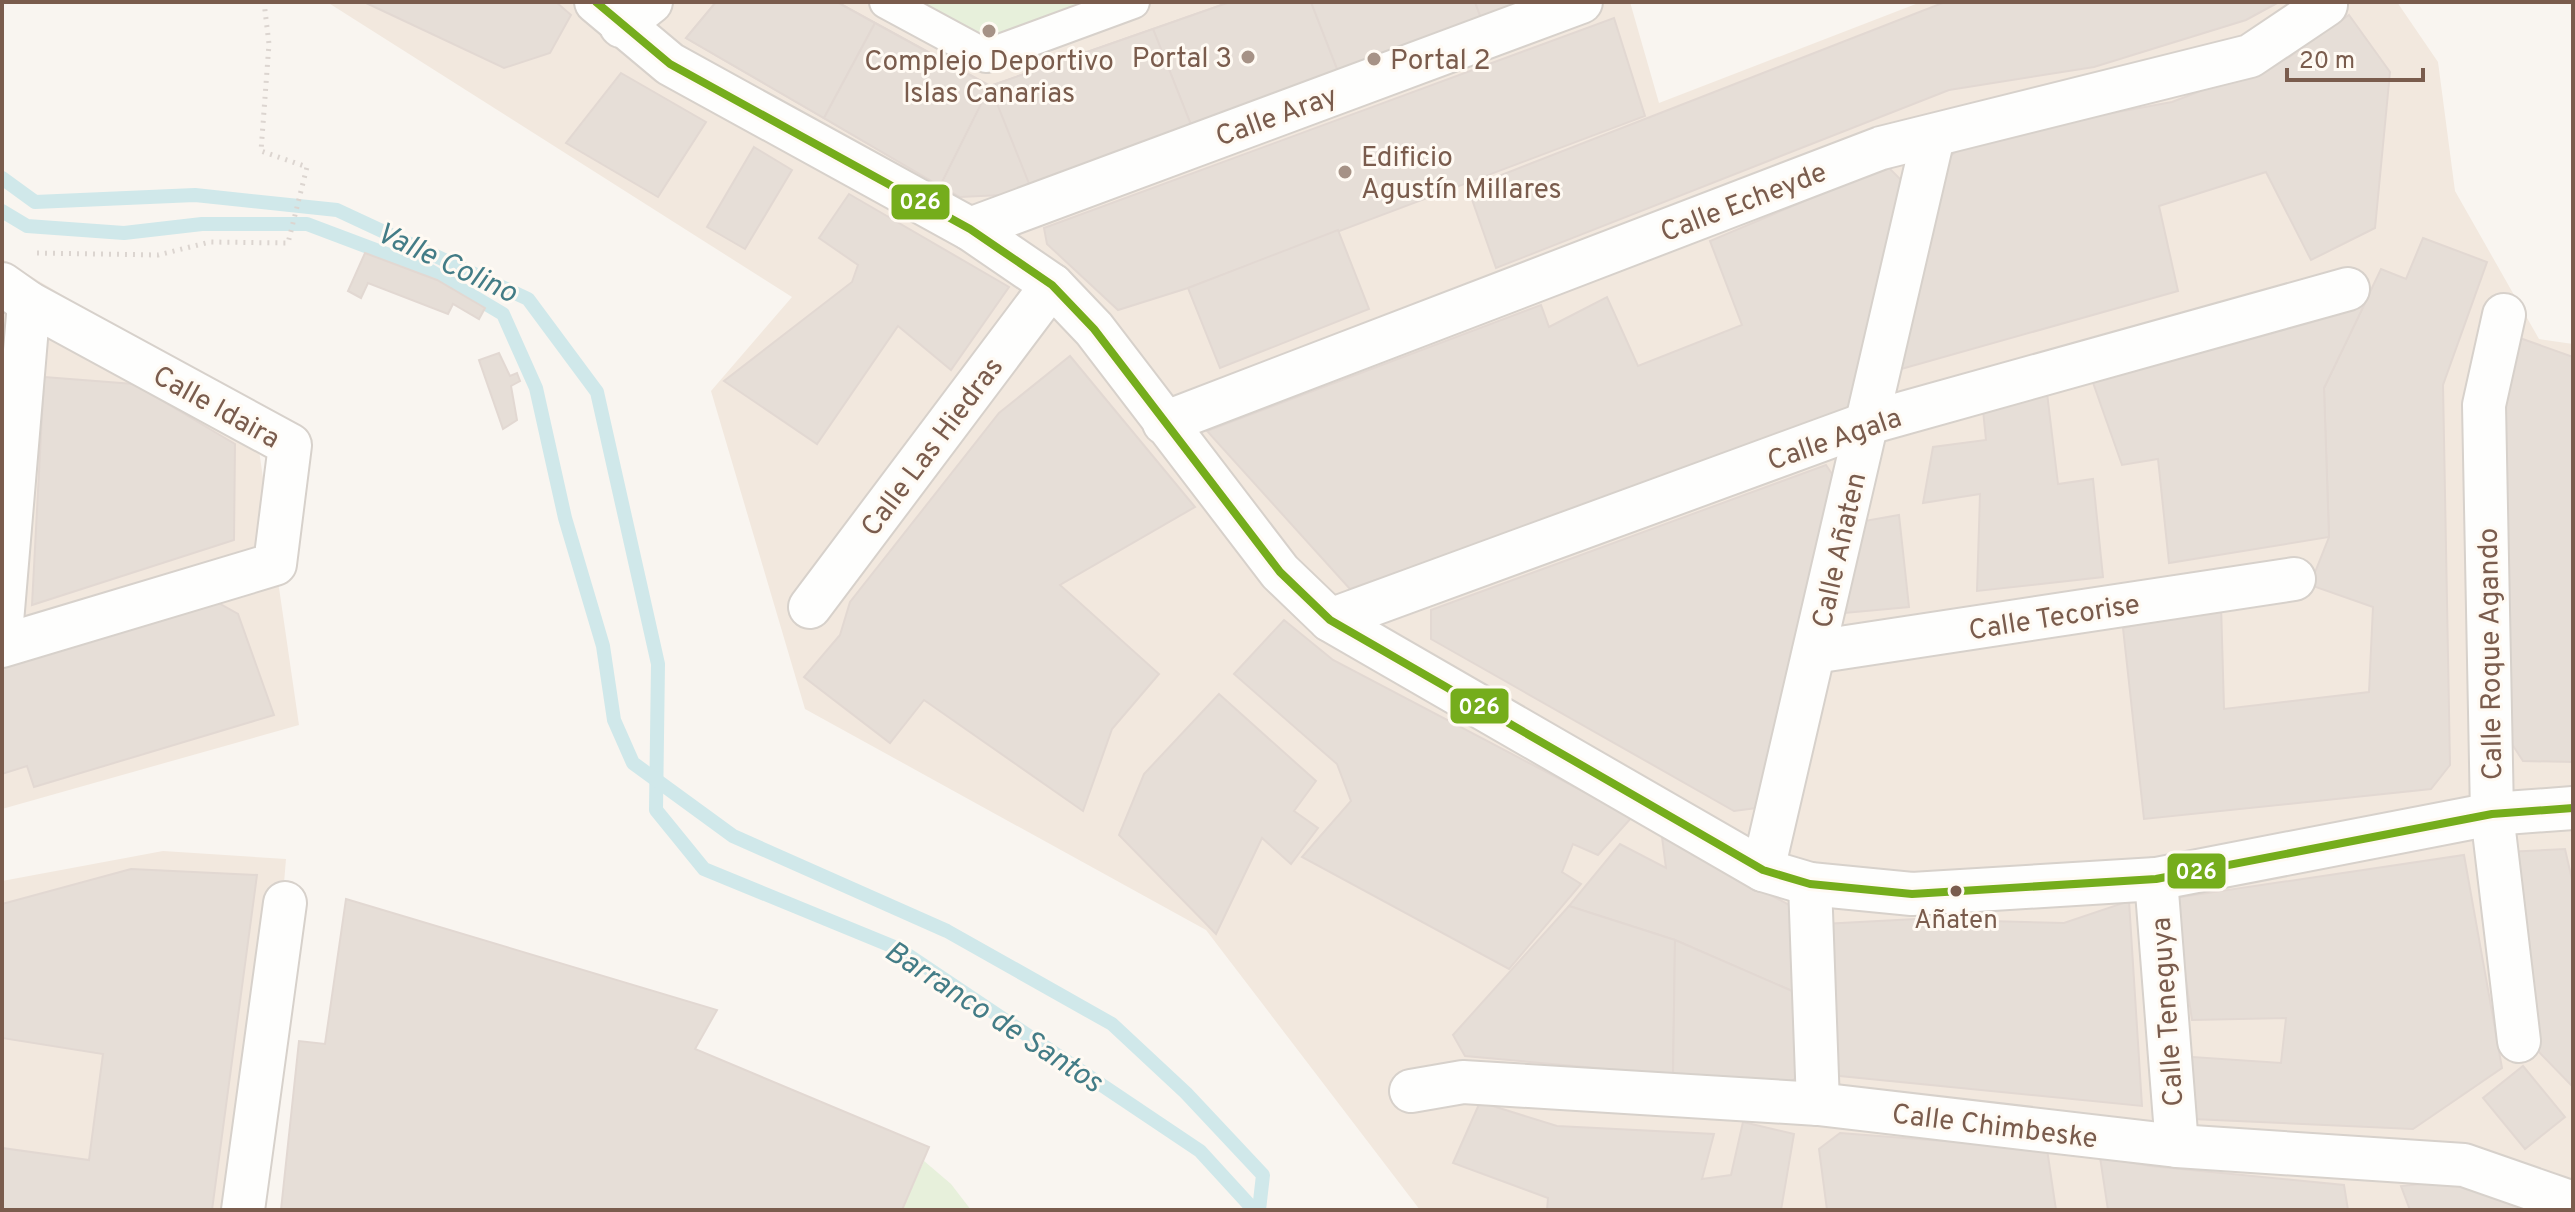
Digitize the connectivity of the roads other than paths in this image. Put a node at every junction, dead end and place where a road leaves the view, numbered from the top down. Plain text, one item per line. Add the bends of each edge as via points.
1 (886, 2) edge
2 (1133, 2) edge
3 (1581, 2) edge
4 (2326, 5) dead end
5 (623, 10) edge
6 (1933, 137) junction
7 (970, 229) junction
8 (1052, 285) junction
9 (2348, 289) dead end
10 (16, 294) edge
11 (2504, 315) dead end
12 (1164, 423) junction
13 (1868, 423) junction
14 (2294, 579) dead end
15 (810, 607) dead end
16 (1330, 620) junction
17 (2, 622) edge
18 (2, 646) edge
19 (1814, 652) junction
20 (2573, 808) edge
21 (2492, 814) junction
22 (1763, 870) junction
23 (2156, 879) junction
24 (1810, 884) junction
25 (285, 903) dead end
26 (2519, 1041) dead end
27 (1411, 1091) dead end
28 (1818, 1104) junction
29 (2177, 1146) junction
30 (2573, 1203) edge
31 (243, 1210) edge

1 - 2 street via 986,56
3 - 7 street, Calle Aray
4 - 6 street, Calle Echeyde via 2250,56
5 - 7 street via 670,64
6 - 12 street, Calle Echeyde via 1881,148
6 - 13 street, Calle Añaten
7 - 8 street
8 - 12 street via 1094,329
8 - 15 street, Calle Las Hiedras
9 - 13 street, Calle Agala
10 - 17 street
10 - 18 street, Calle Idaira via 290,445 275,564
11 - 21 street, Calle Roque Agando via 2484,405
12 - 16 street via 1280,572
13 - 16 street, Calle Agala
13 - 19 street, Calle Añaten
14 - 19 street, Calle Tecorise
16 - 22 street
19 - 22 street, Calle Añaten
20 - 21 street
21 - 23 street
21 - 26 street, Calle Roque Agando
22 - 24 street
23 - 24 street via 1912,894
23 - 29 street, Calle Teneguya
24 - 28 street
25 - 31 street
27 - 28 street, Calle Chimbeske via 1463,1082
28 - 29 street, Calle Chimbeske
29 - 30 street, Calle Chimbeske via 2464,1165

